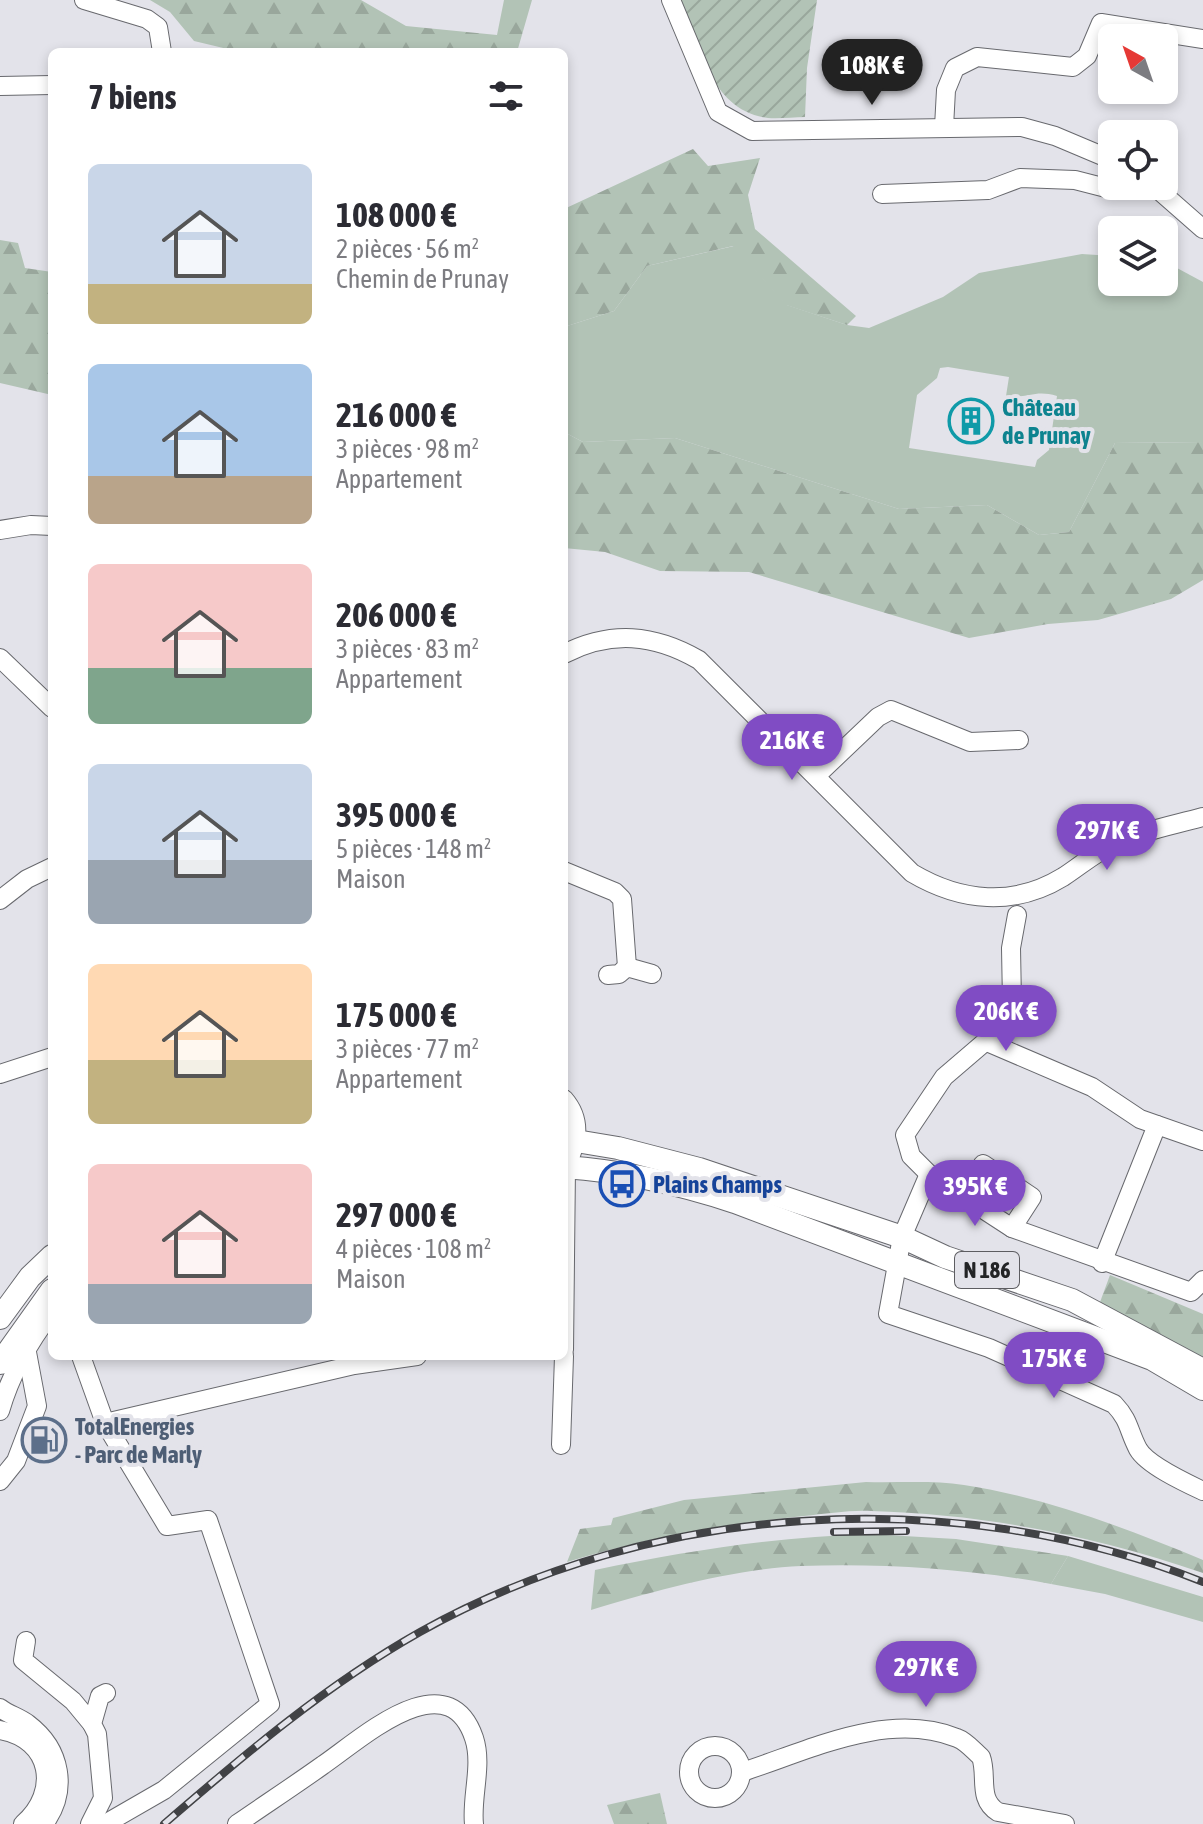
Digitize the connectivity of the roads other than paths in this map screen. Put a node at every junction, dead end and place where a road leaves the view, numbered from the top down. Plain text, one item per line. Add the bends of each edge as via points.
1 (84, 0) edge
2 (671, 0) edge
3 (1203, 39) edge
4 (161, 48) edge
5 (48, 85) edge
6 (0, 86) edge
7 (944, 127) junction
8 (1098, 154) edge
9 (1098, 186) edge
10 (882, 194) dead end
11 (1170, 200) edge
12 (1203, 229) edge
13 (48, 526) edge
14 (0, 530) edge
15 (568, 652) edge
16 (0, 658) edge
17 (48, 704) edge
18 (1019, 740) dead end
19 (816, 776) junction
20 (1203, 817) edge
21 (48, 869) edge
22 (568, 873) edge
23 (2, 893) edge
24 (1017, 915) dead end
25 (627, 967) junction
26 (652, 974) dead end
27 (608, 975) dead end
28 (987, 1042) junction
29 (48, 1058) edge
30 (0, 1074) edge
31 (568, 1107) edge
32 (1157, 1125) junction
33 (571, 1140) edge
34 (1203, 1141) edge
35 (568, 1170) edge
36 (929, 1174) junction
37 (963, 1194) junction
38 (1012, 1228) junction
39 (902, 1237) junction
40 (48, 1260) edge
41 (897, 1262) junction
42 (1102, 1263) junction
43 (1203, 1280) edge
44 (48, 1296) edge
45 (48, 1317) edge
46 (0, 1318) edge
47 (26, 1347) junction
48 (82, 1360) edge
49 (389, 1360) edge
50 (564, 1360) edge
51 (0, 1363) edge
52 (1203, 1370) edge
53 (1203, 1389) edge
54 (0, 1411) edge
55 (105, 1423) junction
56 (561, 1445) dead end
57 (0, 1481) edge
58 (1203, 1491) edge
59 (26, 1641) dead end
60 (106, 1693) dead end
61 (0, 1708) edge
62 (92, 1724) junction
63 (0, 1730) edge
64 (742, 1772) dead end
65 (23, 1824) edge
66 (44, 1824) edge
67 (90, 1824) edge
68 (105, 1824) edge
69 (237, 1824) edge
70 (474, 1824) edge
71 (1065, 1824) edge

1 - 4 street via 147,19 158,27
2 - 7 street via 718,112 752,131
3 - 7 street via 1101,23 1087,56 1073,67 977,57 955,68 946,90
5 - 6 street
7 - 8 street via 1022,127
9 - 10 street via 1020,178 988,190
11 - 12 street
13 - 14 street
15 - 19 street via 606,638 630,636 678,647 718,676
16 - 17 street
18 - 19 street via 970,742 891,710
19 - 20 street via 912,873 945,891 989,899 1027,894 1111,845
21 - 23 street
22 - 25 street via 622,899
24 - 28 street via 1011,948 1012,1002 1000,1029
25 - 26 street
25 - 27 street
28 - 32 street via 1092,1087
28 - 36 street via 944,1077 905,1135 911,1156
29 - 30 street
31 - 33 street via 576,1124
32 - 34 street
32 - 42 street
33 - 39 main road, N 186 via 699,1169
35 - 41 main road, N 186 via 622,1173 684,1185
36 - 37 street
36 - 39 street
37 - 38 street
37 - 38 street via 983,1164 1032,1197
38 - 42 street
39 - 41 street
39 - 52 main road, N 186 via 1072,1300
40 - 46 main road
41 - 53 main road, N 186 via 1152,1359
41 - 58 street via 888,1314 989,1348 1114,1404 1128,1419 1139,1451
42 - 43 street via 1191,1292
44 - 51 main road
45 - 47 street
47 - 54 street
47 - 57 street via 37,1406 16,1461
48 - 55 street
49 - 55 street
50 - 56 street
55 - 68 street via 167,1526 208,1520 270,1704 164,1790
59 - 62 street via 23,1660
60 - 62 street via 100,1696
61 - 66 street via 43,1737 55,1758 61,1785
62 - 67 street via 103,1798
63 - 65 street via 23,1738 41,1757 47,1780 42,1804
64 - 71 street via 857,1735 884,1729 927,1730 960,1739 981,1757 990,1807
69 - 70 street via 377,1726 405,1710 438,1705 462,1717 475,1740

